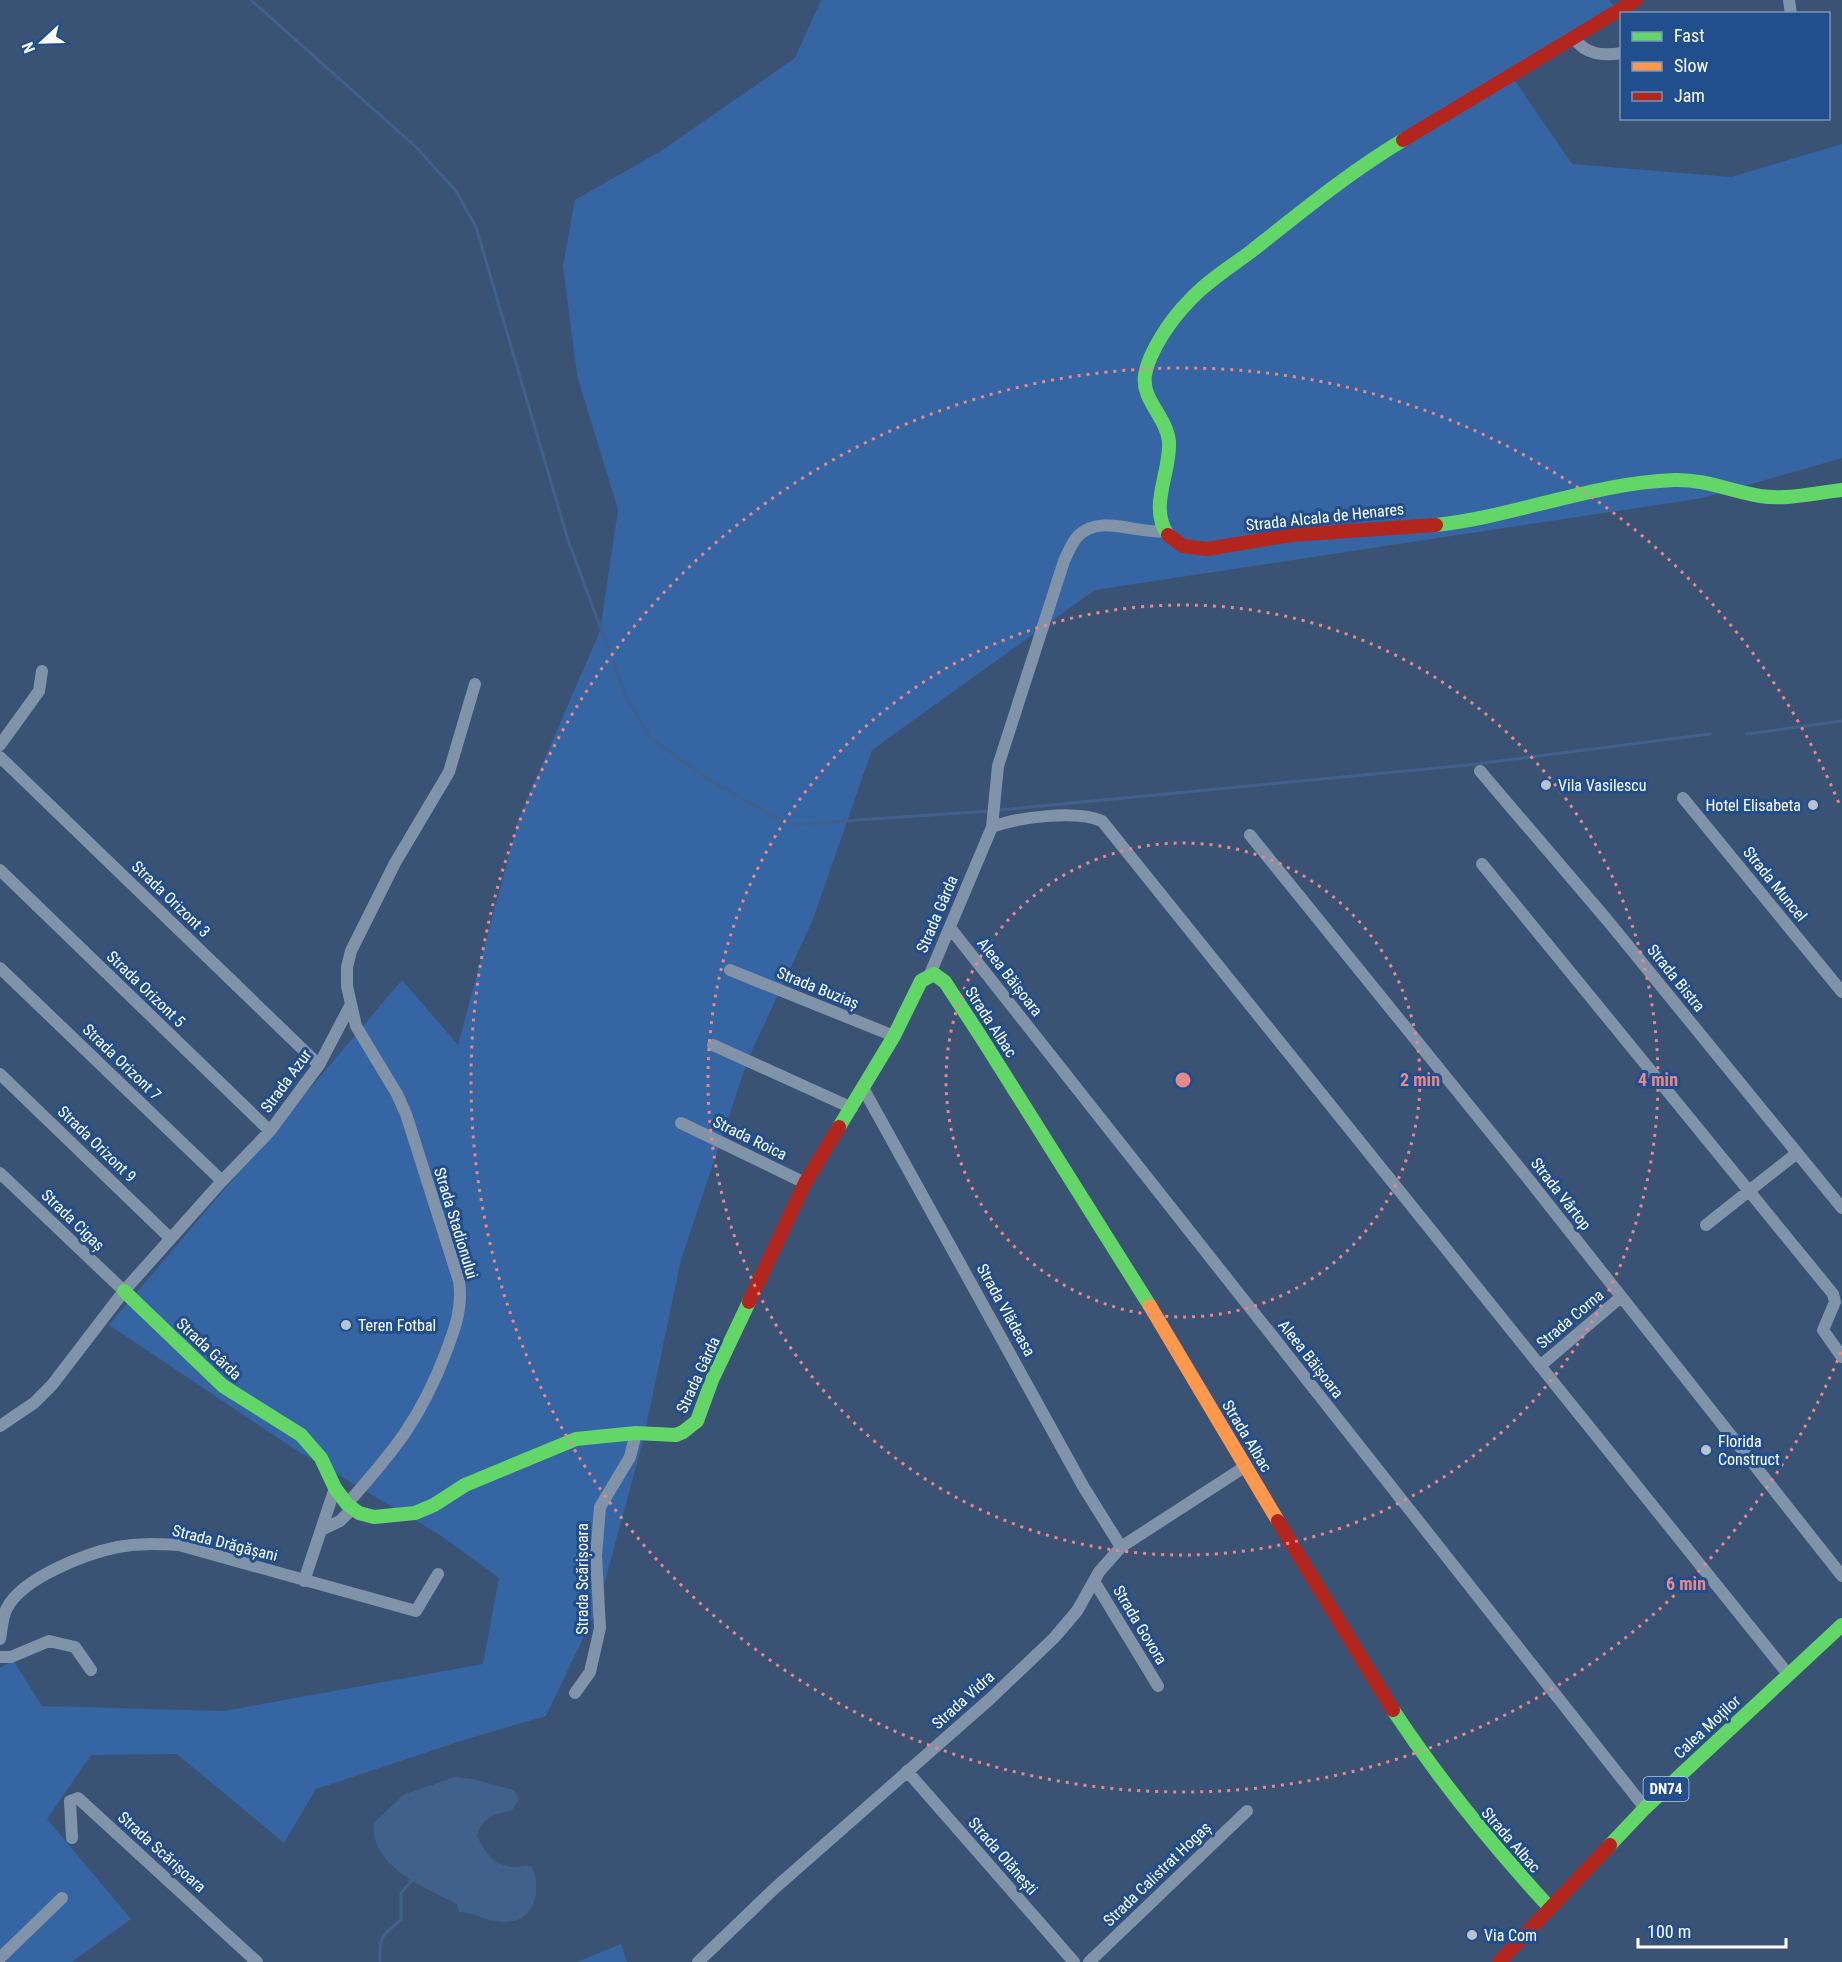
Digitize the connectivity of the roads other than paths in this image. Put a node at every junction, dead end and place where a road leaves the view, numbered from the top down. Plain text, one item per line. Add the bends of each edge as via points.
1 (1636, 0) edge
2 (1574, 38) junction
3 (1620, 53) edge
4 (1842, 490) edge
5 (1165, 531) junction
6 (42, 671) dead end
7 (476, 684) dead end
8 (0, 746) edge
9 (0, 757) edge
10 (1480, 771) dead end
11 (1683, 798) dead end
12 (991, 823) junction
13 (1250, 835) dead end
14 (1482, 864) dead end
15 (0, 870) edge
16 (951, 929) junction
17 (0, 968) edge
18 (730, 970) dead end
19 (930, 974) junction
20 (1842, 992) edge
21 (350, 1006) junction
22 (894, 1036) junction
23 (713, 1045) dead end
24 (319, 1065) junction
25 (0, 1074) edge
26 (863, 1088) junction
27 (852, 1108) junction
28 (681, 1123) dead end
29 (270, 1131) junction
30 (1797, 1154) junction
31 (0, 1173) edge
32 (222, 1180) junction
33 (805, 1183) junction
34 (1748, 1192) junction
35 (1842, 1208) edge
36 (1706, 1225) dead end
37 (170, 1238) junction
38 (124, 1291) junction
39 (1622, 1297) junction
40 (1842, 1357) edge
41 (1540, 1366) junction
42 (0, 1426) edge
43 (636, 1433) junction
44 (1246, 1466) junction
45 (335, 1488) junction
46 (350, 1507) junction
47 (321, 1530) junction
48 (1121, 1547) junction
49 (438, 1574) dead end
50 (1842, 1576) edge
51 (304, 1581) junction
52 (1094, 1581) junction
53 (1842, 1625) edge
54 (0, 1639) edge
55 (0, 1657) edge
56 (91, 1670) dead end
57 (1788, 1674) junction
58 (1158, 1686) dead end
59 (575, 1693) dead end
60 (907, 1772) junction
61 (1645, 1808) junction
62 (1247, 1811) dead end
63 (72, 1838) dead end
64 (62, 1898) dead end
65 (1550, 1908) junction
66 (0, 1958) edge
67 (257, 1962) edge
68 (698, 1962) edge
69 (1074, 1962) edge
70 (1089, 1962) edge
71 (1499, 1962) edge

1 - 2 street
2 - 3 street via 1589,52
2 - 5 street via 1379,155 1189,300 1145,372 1144,385 1168,432 1160,506
4 - 5 street, Strada Alcala de Henares via 1773,497 1676,479 1633,484 1471,520 1265,537 1198,550 1181,546
5 - 12 street, Strada Gârda via 1144,532 1103,524 1077,537 1064,561 998,766
6 - 8 street via 39,691
7 - 21 street via 449,772 394,863 351,951 347,967
9 - 24 street, Strada Orizont 3
10 - 30 street, Strada Bistra via 1616,930
11 - 20 street, Strada Muncel
12 - 16 street, Strada Gârda
12 - 41 street via 1080,816 1102,821
13 - 39 street, Strada Vârtop
14 - 34 street
15 - 29 street, Strada Orizont 5
16 - 19 street, Strada Gârda
16 - 61 street, Aleea Băișoara
17 - 32 street, Strada Orizont 7
18 - 22 street, Strada Buziaș
19 - 22 street, Strada Gârda via 921,981
19 - 44 street, Strada Albac via 945,982 1069,1172
21 - 24 street, Strada Azur
21 - 46 street, Strada Stadionului via 356,1026 406,1114 459,1281 461,1306 432,1389 411,1427
22 - 26 street, Strada Gârda
23 - 27 street
24 - 29 street, Strada Azur
25 - 37 street, Strada Orizont 9
26 - 27 street, Strada Gârda
26 - 48 street, Strada Vlădeasa via 1083,1486
27 - 33 street, Strada Gârda
28 - 33 street, Strada Roica
29 - 32 street, Strada Azur
30 - 34 street
30 - 35 street, Strada Bistra
31 - 38 street, Strada Cigaș
32 - 37 street, Strada Azur
33 - 43 street, Strada Gârda via 712,1380 697,1421 675,1435
34 - 36 street
34 - 40 street via 1833,1294 1835,1302 1823,1330
37 - 38 street, Strada Azur
38 - 42 street, Strada Azur via 52,1385
38 - 45 street, Strada Gârda via 223,1386 301,1435 321,1458
39 - 41 street, Strada Corna
39 - 50 street, Strada Vârtop
41 - 57 street
43 - 46 street, Strada Gârda via 576,1439 465,1485 415,1513 374,1517
43 - 59 street, Strada Scărișoara via 630,1456 600,1507 596,1556 600,1628 590,1672
44 - 48 street, Strada Vidra
44 - 65 street, Strada Albac via 1433,1769 1497,1853
45 - 46 street, Strada Gârda
45 - 47 street
46 - 47 street via 340,1521
47 - 51 street
48 - 52 street, Strada Vidra
49 - 51 street, Strada Drăgășani via 416,1611
51 - 54 street, Strada Drăgășani via 178,1545 121,1546 101,1551 34,1582 6,1609
52 - 58 street, Strada Govora
52 - 60 street, Strada Vidra via 1077,1611 1054,1638
53 - 57 street, Calea Moților / DN74
55 - 56 street via 11,1658 49,1641 75,1647
57 - 61 street, Calea Moților / DN74
60 - 68 street, Strada Vidra
60 - 69 street, Strada Olănești
61 - 65 street, Calea Moților / DN74
62 - 70 street, Strada Calistrat Hogaș
63 - 67 street, Strada Scărișoara via 70,1802 78,1798
64 - 66 street
65 - 71 street, Calea Moților / DN74

